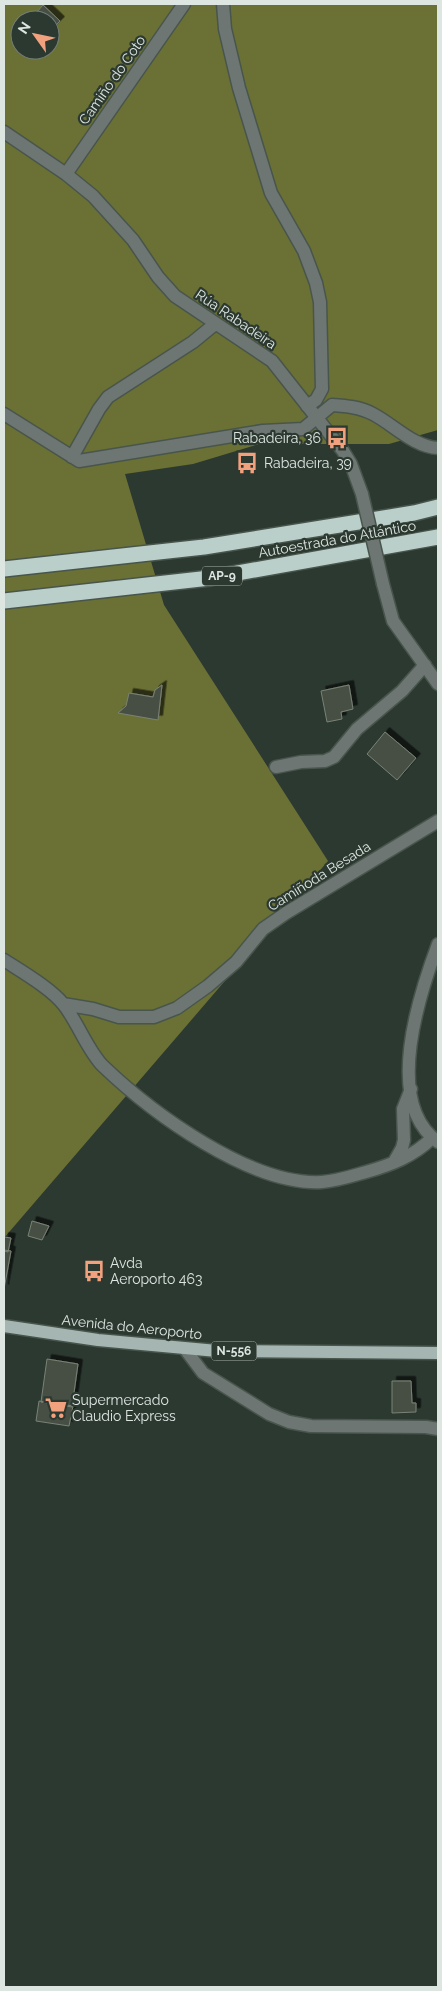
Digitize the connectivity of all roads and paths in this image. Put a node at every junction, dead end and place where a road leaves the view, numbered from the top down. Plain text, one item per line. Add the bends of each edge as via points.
1 (184, 4) edge
2 (223, 4) edge
3 (4, 132) edge
4 (66, 174) junction
5 (214, 324) junction
6 (307, 406) junction
7 (4, 414) edge
8 (317, 419) junction
9 (438, 448) edge
10 (72, 457) junction
11 (438, 507) edge
12 (438, 537) edge
13 (4, 569) edge
14 (4, 601) edge
15 (425, 665) junction
16 (438, 684) edge
17 (276, 767) dead end
18 (438, 821) edge
19 (438, 944) edge
20 (4, 960) edge
21 (63, 1004) junction
22 (411, 1089) junction
23 (435, 1140) edge
24 (394, 1162) junction
25 (4, 1326) edge
26 (186, 1349) junction
27 (438, 1353) edge
28 (438, 1429) edge

1 - 4 street, Camiño do Coto
2 - 6 street via 225,29 239,88 271,193 304,251 320,302 322,390
3 - 4 street, Rúa Rabadeira
4 - 5 street, Rúa Rabadeira via 113,216 167,288
5 - 6 street, Rúa Rabadeira via 272,361
5 - 10 street via 193,342 108,397
6 - 8 street, Rúa Rabadeira
7 - 10 street
8 - 9 street via 332,405 352,406 372,413 417,442
8 - 10 street via 303,429 263,431 79,461
8 - 15 street, Rúa Rabadeira, bridge via 352,464 393,621
11 - 13 highway, Autoestrada do Atlántico / AP-9 via 204,547
12 - 14 highway, Autoestrada do Atlántico / AP-9 via 210,578
15 - 16 street, Rúa Rabadeira
15 - 17 street via 402,691 357,730 334,757
18 - 21 street, Camiñoda Besada via 286,912 263,929 229,968 177,1008 154,1017 119,1017
19 - 22 street via 412,1032
20 - 21 street
21 - 24 street via 101,1064 152,1108 244,1164 270,1175 322,1182 347,1178
22 - 23 street via 419,1121
22 - 24 street via 403,1108 404,1140
23 - 24 street
25 - 26 main road, Avenida do Aeroporto / N-556
26 - 27 main road, Avenida do Aeroporto / N-556
26 - 28 street via 203,1372 269,1414 289,1422 311,1426

